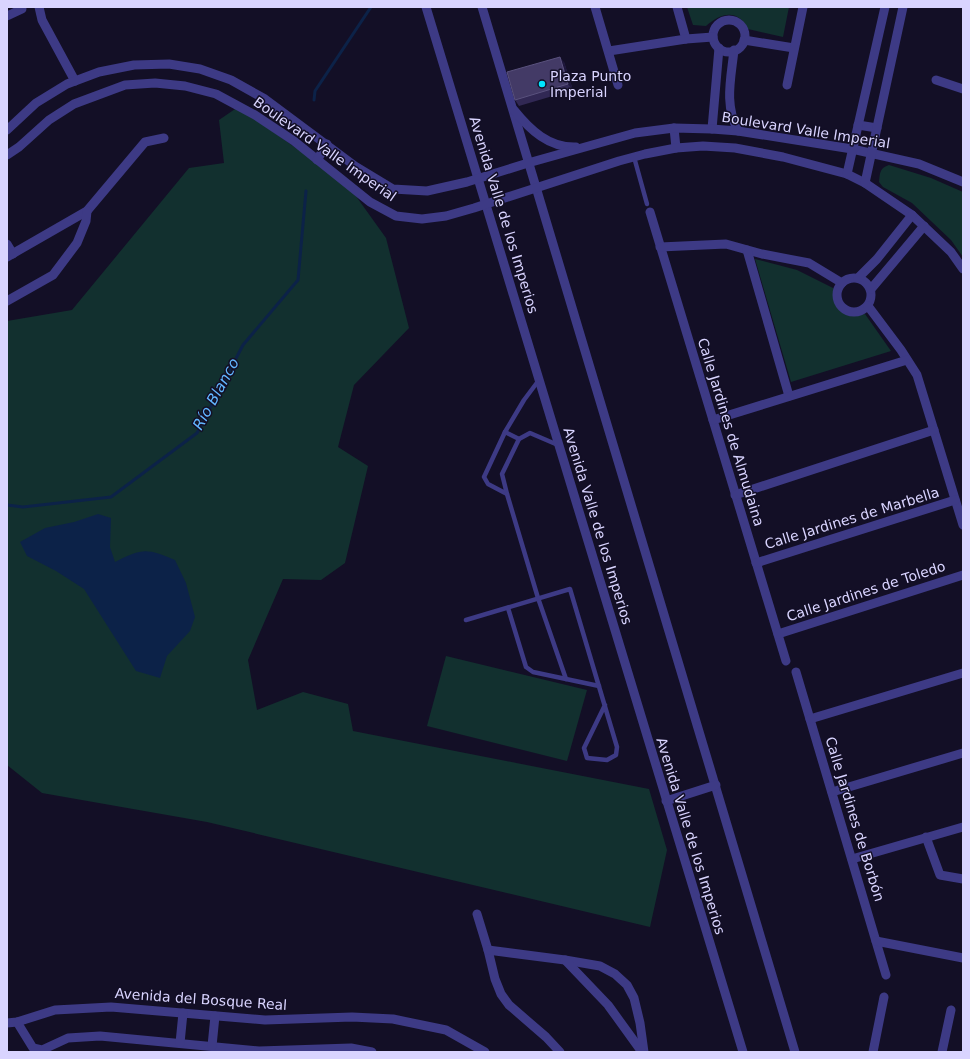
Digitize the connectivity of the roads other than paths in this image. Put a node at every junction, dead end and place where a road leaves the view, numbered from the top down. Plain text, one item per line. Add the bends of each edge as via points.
1 (39, 7) edge
2 (426, 7) edge
3 (482, 7) edge
4 (595, 7) edge
5 (677, 7) edge
6 (802, 7) edge
7 (885, 7) edge
8 (903, 7) edge
9 (22, 9) dead end
10 (7, 16) edge
11 (713, 37) junction
12 (686, 39) junction
13 (744, 40) junction
14 (719, 48) junction
15 (794, 48) junction
16 (734, 50) junction
17 (608, 52) junction
18 (936, 80) dead end
19 (75, 81) junction
20 (787, 84) dead end
21 (618, 85) dead end
22 (963, 89) edge
23 (715, 97) junction
24 (729, 98) junction
25 (511, 106) junction
26 (858, 125) junction
27 (674, 128) junction
28 (877, 128) junction
29 (712, 129) junction
30 (7, 130) edge
31 (738, 131) junction
32 (164, 138) dead end
33 (327, 144) junction
34 (590, 146) junction
35 (676, 148) junction
36 (852, 149) junction
37 (872, 153) junction
38 (7, 156) edge
39 (634, 157) junction
40 (317, 160) junction
41 (528, 163) junction
42 (847, 174) junction
43 (478, 179) junction
44 (963, 182) edge
45 (865, 183) junction
46 (536, 188) junction
47 (486, 204) junction
48 (649, 208) joint
49 (87, 211) junction
50 (912, 215) junction
51 (924, 226) junction
52 (892, 240) junction
53 (7, 244) edge
54 (660, 247) junction
55 (747, 250) junction
56 (904, 250) junction
57 (10, 256) edge
58 (963, 269) edge
59 (858, 278) junction
60 (842, 283) junction
61 (871, 289) junction
62 (7, 301) edge
63 (868, 306) junction
64 (907, 360) junction
65 (539, 380) junction
66 (789, 396) junction
67 (713, 420) junction
68 (934, 430) junction
69 (505, 432) junction
70 (519, 439) junction
71 (559, 445) junction
72 (507, 494) junction
73 (735, 494) junction
74 (955, 500) junction
75 (963, 525) edge
76 (756, 563) junction
77 (963, 575) edge
78 (538, 598) junction
79 (508, 608) junction
80 (466, 620) dead end
81 (778, 634) junction
82 (786, 661) dead end
83 (796, 672) dead end
84 (963, 673) edge
85 (566, 679) junction
86 (599, 686) junction
87 (604, 704) junction
88 (810, 719) junction
89 (963, 753) edge
90 (716, 785) junction
91 (832, 792) junction
92 (666, 801) junction
93 (963, 827) edge
94 (926, 837) junction
95 (852, 859) junction
96 (963, 880) edge
97 (477, 914) dead end
98 (876, 941) junction
99 (488, 950) junction
100 (963, 958) edge
101 (565, 960) junction
102 (886, 975) dead end
103 (884, 997) dead end
104 (951, 1010) dead end
105 (183, 1013) junction
106 (215, 1016) junction
107 (17, 1022) junction
108 (7, 1024) edge
109 (180, 1043) junction
110 (212, 1046) junction
111 (272, 1051) edge
112 (291, 1051) edge
113 (372, 1052) edge
114 (485, 1052) edge
115 (560, 1052) edge
116 (643, 1052) edge
117 (743, 1052) edge
118 (795, 1052) edge
119 (873, 1052) edge
120 (942, 1052) edge

1 - 19 street via 42,20
2 - 43 street, Avenida Valle de los Imperios
3 - 25 street
4 - 17 street
5 - 12 street
6 - 15 street
7 - 26 street
8 - 28 street
9 - 10 street
11 - 12 street
11 - 13 street via 718,24 723,20 730,20 742,26
11 - 14 street
12 - 17 street
13 - 15 street
13 - 16 street
14 - 16 street
14 - 23 street
15 - 20 street
16 - 24 street
17 - 21 street
18 - 22 street
19 - 30 street, Boulevard Valle Imperial via 36,103
19 - 33 street, Boulevard Valle Imperial via 99,72 134,65 169,64 200,69 231,80 265,99
23 - 24 street
23 - 29 street
24 - 31 street via 731,115
25 - 34 street via 527,126 544,139 567,147
25 - 41 street
26 - 28 street
26 - 36 street
27 - 29 street, Boulevard Valle Imperial
27 - 34 street, Boulevard Valle Imperial via 634,133
27 - 35 street
28 - 37 street
29 - 31 street, Boulevard Valle Imperial
31 - 36 street, Boulevard Valle Imperial
32 - 49 street via 145,142
33 - 40 street
33 - 43 street, Boulevard Valle Imperial via 355,166 393,189 427,191
34 - 41 street, Boulevard Valle Imperial
35 - 39 street, Boulevard Valle Imperial
35 - 42 street, Boulevard Valle Imperial via 735,148 783,157
36 - 37 street, Boulevard Valle Imperial
36 - 42 street
37 - 44 street, Boulevard Valle Imperial via 919,164
37 - 45 street
38 - 40 street, Boulevard Valle Imperial via 50,120 74,104 125,85 154,83 185,86 216,94 255,115
39 - 46 street, Boulevard Valle Imperial
39 - 48 lane
40 - 47 street, Boulevard Valle Imperial via 370,202 396,216 422,219 446,216
41 - 43 street, Boulevard Valle Imperial
41 - 46 street
42 - 45 street, Boulevard Valle Imperial
43 - 47 street, Avenida Valle de los Imperios
45 - 50 street, Boulevard Valle Imperial
46 - 47 street, Boulevard Valle Imperial
46 - 90 street
47 - 65 street, Avenida Valle de los Imperios
48 - 54 street, Calle Jardines de Almudaina
49 - 57 street
49 - 62 street via 86,222 77,243 53,275
50 - 51 street, Boulevard Valle Imperial
50 - 52 street
51 - 56 street
51 - 58 street, Boulevard Valle Imperial via 951,252
52 - 56 street
52 - 59 street
53 - 57 street
54 - 55 street via 726,244
54 - 67 street, Calle Jardines de Almudaina
55 - 60 street via 809,263
55 - 66 street
56 - 61 street
59 - 60 street via 849,278
59 - 61 street via 866,282
60 - 63 street via 837,291 838,301 843,308 852,312 861,311
61 - 63 street via 872,298
63 - 64 street
64 - 66 street
64 - 68 street via 917,375
65 - 69 lane
65 - 71 street, Avenida Valle de los Imperios
66 - 67 street
67 - 73 street, Calle Jardines de Almudaina
68 - 73 street
68 - 74 street
69 - 70 lane
69 - 72 lane via 484,477 488,484
70 - 71 lane via 530,433
70 - 72 lane via 502,474
71 - 92 street, Avenida Valle de los Imperios
72 - 78 lane
73 - 76 street, Calle Jardines de Almudaina
74 - 75 street
74 - 76 street, Calle Jardines de Marbella
76 - 81 street, Calle Jardines de Almudaina
77 - 81 street, Calle Jardines de Toledo
78 - 79 lane
78 - 85 lane
78 - 86 lane via 570,590
79 - 80 lane
79 - 85 lane via 526,667 533,672
81 - 82 street, Calle Jardines de Almudaina
83 - 88 street, Calle Jardines de Borbón
84 - 88 street
85 - 86 lane
86 - 87 lane
87 - 87 lane via 617,747 616,755 607,760 587,758 584,748
88 - 91 street, Calle Jardines de Borbón
89 - 91 street
90 - 92 street
90 - 118 street
91 - 95 street, Calle Jardines de Borbón
92 - 117 street, Avenida Valle de los Imperios
93 - 94 street
94 - 95 street
94 - 96 street via 940,875
95 - 98 street, Calle Jardines de Borbón
97 - 99 street
98 - 100 street
98 - 102 street, Calle Jardines de Borbón
99 - 101 street
99 - 115 street via 494,979 501,994 509,1005
101 - 116 street via 608,1005
101 - 116 street via 600,966 615,974 627,985 639,1017
103 - 119 street
104 - 120 street
105 - 106 street, Avenida del Bosque Real
105 - 107 street, Avenida del Bosque Real via 111,1007 62,1009
105 - 109 street
106 - 110 street
106 - 114 street, Avenida del Bosque Real via 265,1020 352,1017 393,1019 446,1030
107 - 108 street, Avenida del Bosque Real
107 - 109 street via 33,1048 42,1050 68,1038 100,1036
109 - 110 street
110 - 111 street
111 - 112 street
112 - 113 street via 352,1048

